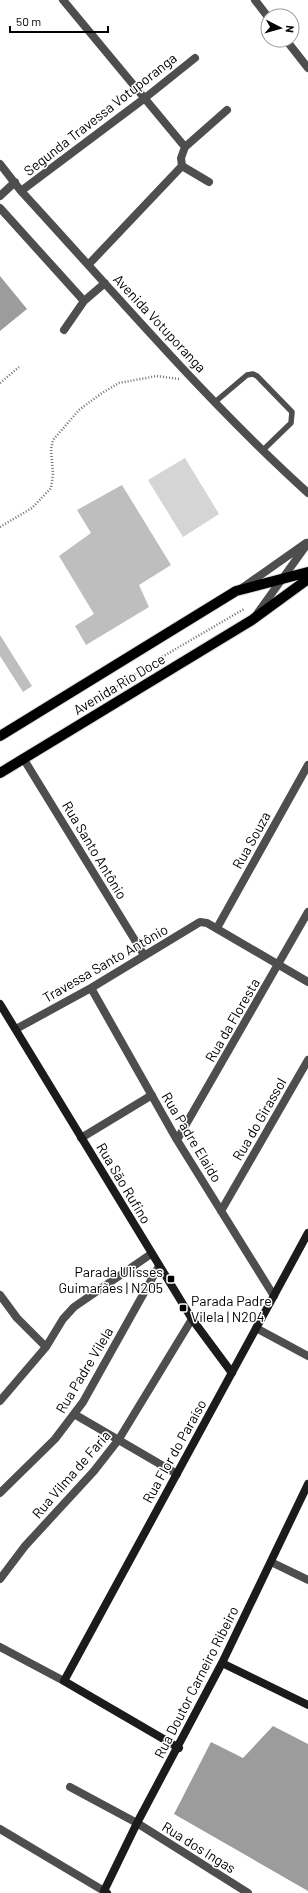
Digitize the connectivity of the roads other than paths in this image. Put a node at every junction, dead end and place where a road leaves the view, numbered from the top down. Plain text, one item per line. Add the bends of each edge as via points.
1 (63, 0) edge
2 (255, 0) edge
3 (261, 8) edge
4 (292, 48) edge
5 (194, 58) dead end
6 (308, 68) edge
7 (145, 98) junction
8 (227, 110) dead end
9 (185, 147) junction
10 (0, 164) edge
11 (182, 166) junction
12 (15, 182) junction
13 (209, 182) dead end
14 (21, 191) junction
15 (0, 196) edge
16 (0, 208) edge
17 (89, 264) junction
18 (105, 283) junction
19 (84, 301) junction
20 (64, 330) dead end
21 (215, 402) junction
22 (262, 451) junction
23 (308, 493) edge
24 (308, 542) edge
25 (308, 572) edge
26 (283, 579) junction
27 (308, 579) edge
28 (236, 592) junction
29 (252, 620) junction
30 (0, 736) edge
31 (23, 758) junction
32 (308, 765) edge
33 (0, 773) edge
34 (308, 912) edge
35 (217, 928) junction
36 (144, 955) junction
37 (278, 965) junction
38 (308, 982) edge
39 (91, 988) junction
40 (0, 1004) edge
41 (16, 1029) junction
42 (308, 1060) edge
43 (152, 1095) junction
44 (81, 1138) junction
45 (177, 1140) junction
46 (221, 1211) junction
47 (308, 1234) edge
48 (152, 1254) junction
49 (159, 1266) junction
50 (0, 1295) edge
51 (274, 1296) junction
52 (192, 1319) junction
53 (256, 1328) junction
54 (46, 1347) junction
55 (308, 1356) edge
56 (232, 1373) junction
57 (0, 1401) edge
58 (74, 1414) junction
59 (118, 1440) junction
60 (177, 1474) junction
61 (308, 1484) edge
62 (0, 1493) edge
63 (271, 1562) junction
64 (0, 1579) edge
65 (308, 1580) edge
66 (0, 1647) edge
67 (222, 1663) junction
68 (64, 1682) junction
69 (308, 1705) edge
70 (179, 1748) junction
71 (70, 1787) dead end
72 (137, 1823) junction
73 (0, 1829) edge
74 (106, 1892) edge
75 (246, 1893) edge

1 - 7 street
2 - 3 street
4 - 6 street
5 - 7 street, Segunda Travessa Votuporanga
7 - 9 street
7 - 14 street, Segunda Travessa Votuporanga
8 - 9 street
9 - 11 street via 181,158
10 - 12 street, Avenida Votuporanga
11 - 13 street
11 - 17 street
12 - 14 street, Avenida Votuporanga
12 - 15 street
14 - 17 street, Avenida Votuporanga
16 - 19 street
17 - 18 street, Avenida Votuporanga
18 - 19 street
18 - 21 street, Avenida Votuporanga via 162,348
19 - 20 street
21 - 22 street, Avenida Votuporanga
21 - 22 lane via 247,375 253,374 292,412 291,423
22 - 23 street, Avenida Votuporanga
24 - 26 street, Avenida Rio Doce
24 - 28 street, Avenida Rio Doce
25 - 26 main road, Avenida Rio Doce
26 - 28 main road, Avenida Rio Doce
26 - 29 street, Avenida Rio Doce
27 - 29 main road, Avenida Rio Doce
28 - 30 main road, Avenida Rio Doce
29 - 31 main road, Avenida Rio Doce
31 - 33 main road, Avenida Rio Doce
31 - 36 street, Rua Santo Antônio
32 - 35 street, Rua Souza
34 - 37 street, Rua da Floresta
35 - 36 street, Travessa Santo Antônio via 207,922 196,924
35 - 37 street
36 - 39 street, Travessa Santo Antônio
37 - 38 street
37 - 45 street, Rua da Floresta
39 - 41 street, Travessa Santo Antônio
39 - 43 street, Rua Padre Elaido
40 - 41 street, Rua São Rufino
41 - 44 street, Rua São Rufino
42 - 46 street, Rua do Girassol
43 - 44 street
43 - 45 street, Rua Padre Elaido
44 - 48 street, Rua São Rufino
45 - 46 street, Rua Padre Elaido
46 - 51 street, Rua Padre Elaido
47 - 51 street, Rua Flor do Paraíso
48 - 49 street, Rua São Rufino
48 - 54 street via 74,1307 63,1319
49 - 52 street, Rua São Rufino
49 - 58 street, Rua Padre Vilela
50 - 54 street via 17,1318
51 - 53 street, Rua Flor do Paraíso
52 - 56 street, Rua São Rufino
52 - 59 street, Rua Vilma de Faria
53 - 55 street
53 - 56 street, Rua Flor do Paraíso
54 - 57 street
56 - 60 street, Rua Flor do Paraíso
58 - 59 street
58 - 62 street, Rua Padre Vilela via 55,1439
59 - 60 street
59 - 64 street, Rua Vilma de Faria via 94,1471 25,1546
60 - 68 street, Rua Flor do Paraíso
61 - 63 street, Rua Doutor Carneiro Ribeiro
63 - 65 street
63 - 67 street, Rua Doutor Carneiro Ribeiro
66 - 68 street
67 - 69 street
67 - 70 street, Rua Doutor Carneiro Ribeiro
68 - 70 street
70 - 72 street, Rua Doutor Carneiro Ribeiro
71 - 72 street, Rua dos Ingas
72 - 74 street, Rua Doutor Carneiro Ribeiro
72 - 75 street, Rua dos Ingas
73 - 74 street

